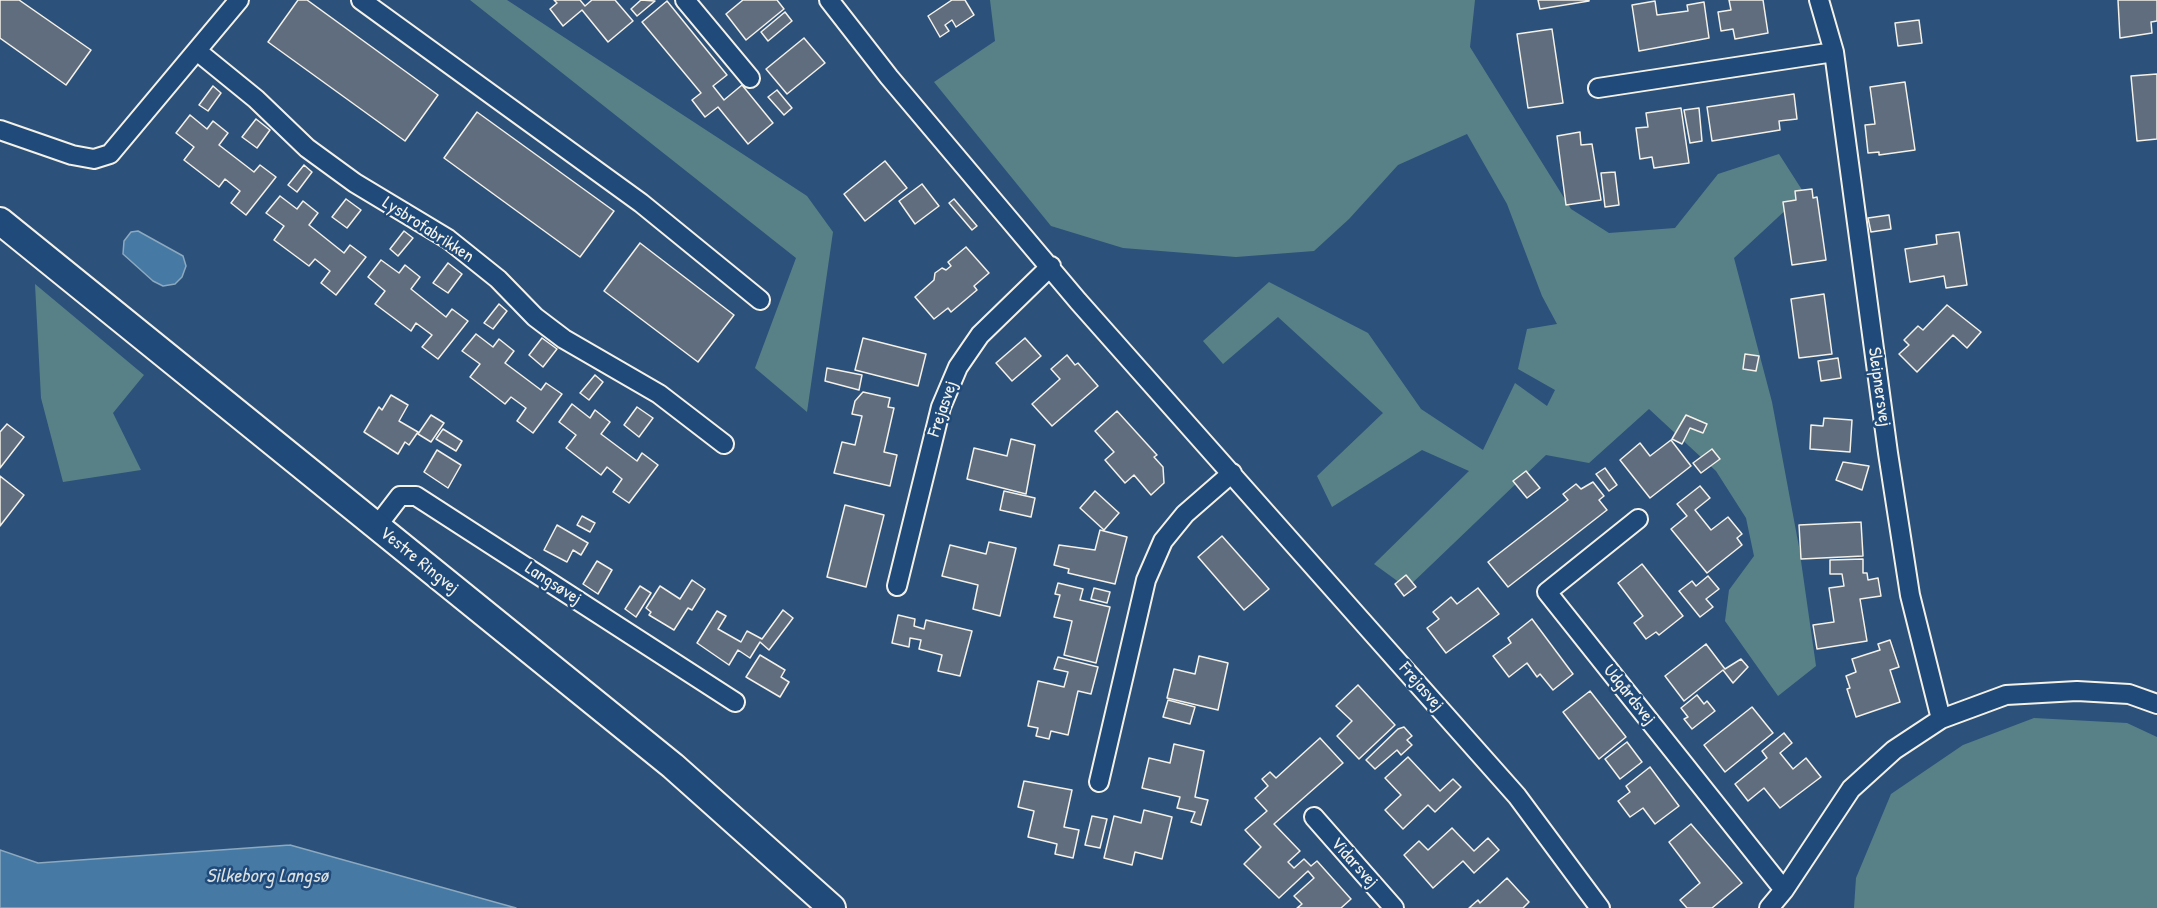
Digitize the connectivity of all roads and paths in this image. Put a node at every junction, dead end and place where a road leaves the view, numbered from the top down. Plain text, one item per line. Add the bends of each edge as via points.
1 (239, 0) edge
2 (361, 0) edge
3 (685, 0) edge
4 (829, 0) edge
5 (1819, 0) edge
6 (196, 51) junction
7 (1834, 52) junction
8 (750, 78) dead end
9 (1598, 88) dead end
10 (0, 130) edge
11 (0, 221) edge
12 (1051, 266) junction
13 (760, 300) dead end
14 (724, 444) dead end
15 (1232, 473) junction
16 (1638, 519) dead end
17 (377, 526) junction
18 (897, 586) dead end
19 (735, 702) dead end
20 (2157, 704) edge
21 (1941, 719) junction
22 (1100, 782) dead end
23 (1314, 817) dead end
24 (1784, 890) junction
25 (832, 908) edge
26 (1394, 908) edge
27 (1600, 908) edge
28 (1769, 908) edge

1 - 6 street
2 - 13 street via 640,203
3 - 8 street
4 - 12 street, Frejasvej
5 - 7 street, Sleipnersvej
6 - 10 street via 110,154 94,159 72,155
6 - 14 street, Lysbrofabrikken via 256,99 307,148 355,183 448,239 564,339 659,394
7 - 9 street
7 - 21 street, Sleipnersvej via 1910,595
11 - 17 main road, Vestre Ringvej
12 - 15 street, Frejasvej
12 - 18 street, Frejasvej via 980,335 958,367 941,407
15 - 22 street via 1185,514 1163,541 1151,570
15 - 27 street, Frejasvej via 1517,796
16 - 24 street, Udgårdsvej via 1547,592
17 - 19 street, Langsøvej via 400,496 416,496
17 - 25 main road, Vestre Ringvej via 673,766
20 - 21 street via 2129,694 2077,691 2006,695
21 - 24 street via 1894,750 1851,789
23 - 26 street, Vidarsvej
24 - 28 street

